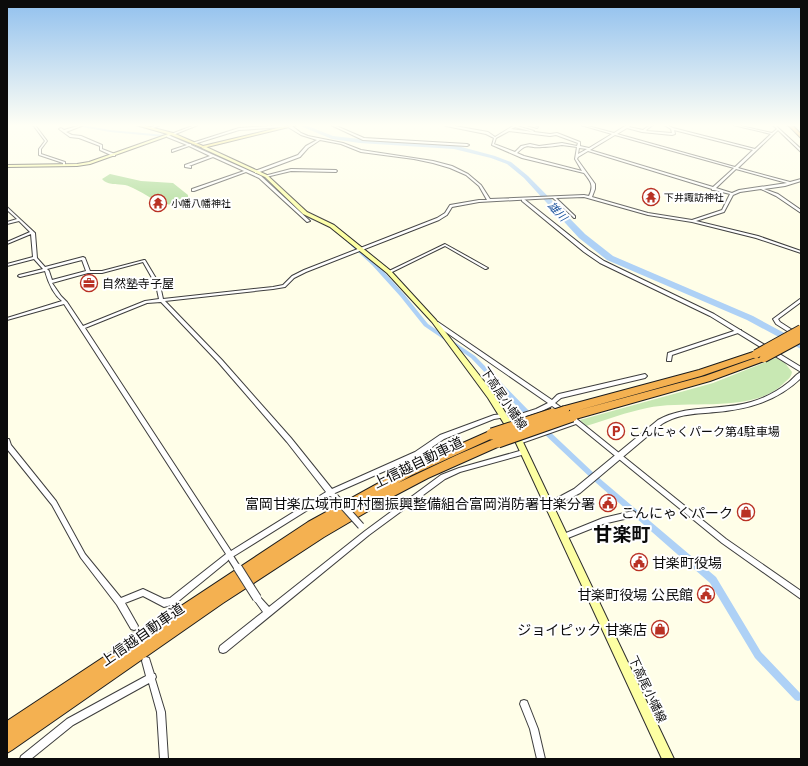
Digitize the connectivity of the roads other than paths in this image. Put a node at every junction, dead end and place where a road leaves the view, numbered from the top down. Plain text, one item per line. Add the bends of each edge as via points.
1 (59, 161) edge
2 (97, 161) edge
3 (200, 161) edge
4 (223, 161) edge
5 (232, 161) edge
6 (286, 161) edge
7 (423, 161) edge
8 (538, 161) edge
9 (577, 161) edge
10 (626, 161) edge
11 (708, 161) edge
12 (742, 161) edge
13 (64, 165) junction
14 (7, 166) edge
15 (190, 167) dead end
16 (734, 168) junction
17 (246, 171) junction
18 (336, 171) dead end
19 (256, 172) junction
20 (584, 172) junction
21 (266, 176) junction
22 (801, 180) edge
23 (790, 183) junction
24 (713, 188) junction
25 (762, 188) junction
26 (193, 190) dead end
27 (732, 194) junction
28 (284, 197) junction
29 (552, 197) junction
30 (590, 197) junction
31 (489, 200) junction
32 (523, 200) junction
33 (7, 208) edge
34 (801, 212) edge
35 (574, 217) dead end
36 (19, 220) junction
37 (308, 221) dead end
38 (692, 221) junction
39 (7, 223) edge
40 (32, 232) junction
41 (7, 243) edge
42 (361, 248) junction
43 (801, 252) edge
44 (35, 258) junction
45 (7, 265) edge
46 (486, 268) dead end
47 (45, 269) junction
48 (88, 272) junction
49 (389, 272) junction
50 (20, 276) dead end
51 (50, 282) junction
52 (161, 299) junction
53 (801, 300) edge
54 (64, 302) junction
55 (7, 319) edge
56 (434, 321) junction
57 (82, 328) junction
58 (801, 329) edge
59 (739, 331) junction
60 (801, 338) edge
61 (760, 356) junction
62 (669, 360) dead end
63 (801, 370) edge
64 (801, 374) edge
65 (646, 376) dead end
66 (552, 403) junction
67 (572, 416) junction
68 (506, 418) junction
69 (495, 438) junction
70 (7, 441) edge
71 (519, 442) junction
72 (523, 452) junction
73 (619, 456) junction
74 (333, 494) junction
75 (549, 506) junction
76 (633, 514) dead end
77 (366, 533) junction
78 (563, 537) junction
79 (231, 556) junction
80 (801, 595) edge
81 (120, 602) junction
82 (268, 612) junction
83 (134, 626) tunnel mouth
84 (223, 649) dead end
85 (146, 661) dead end
86 (152, 677) junction
87 (524, 704) dead end
88 (7, 730) edge
89 (7, 745) edge
90 (24, 759) edge
91 (164, 759) edge
92 (541, 759) edge
93 (668, 759) edge

1 - 13 street
2 - 13 main road
3 - 15 street via 186,166
4 - 17 street
5 - 19 main road, 下高尾小幡線
6 - 19 street
7 - 31 street via 454,168 468,176 483,188
8 - 20 street
9 - 20 street
10 - 24 street
11 - 16 street
12 - 16 street
13 - 14 main road
16 - 23 street
16 - 24 street
17 - 26 street
17 - 28 street via 260,177
18 - 21 street via 291,170
19 - 21 main road, 下高尾小幡線
20 - 30 street via 595,185
21 - 28 main road, 下高尾小幡線
22 - 23 street
23 - 25 street
24 - 27 street
25 - 27 street
25 - 34 street
27 - 38 street via 723,211
28 - 37 street
28 - 42 main road, 下高尾小幡線 via 305,213 329,224
29 - 30 street
29 - 32 street
29 - 35 street
30 - 38 street via 648,214
31 - 32 street
31 - 42 street via 451,206 446,214 438,219
32 - 59 street via 602,262
33 - 36 street
36 - 39 street
36 - 40 street
38 - 43 street via 757,237
40 - 41 street
40 - 44 street
42 - 49 main road, 下高尾小幡線
42 - 52 street via 305,271 293,277 284,286
44 - 45 street
44 - 47 street
46 - 49 street via 445,245
47 - 48 street via 83,258
47 - 50 street
47 - 51 street
48 - 51 street
48 - 52 street via 102,272 144,261 158,285
49 - 56 main road, 下高尾小幡線
51 - 54 street
52 - 57 street via 137,305
52 - 74 street via 289,440
53 - 60 street via 775,319
54 - 55 street
54 - 57 street
56 - 66 street
56 - 68 main road, 下高尾小幡線
57 - 79 street
58 - 61 highway, 上信越自動車道, bridge
59 - 62 street via 670,354
59 - 63 street
60 - 61 highway, 上信越自動車道, bridge
61 - 67 highway, 上信越自動車道 via 707,379
64 - 73 street via 781,392 756,404 671,415
65 - 66 street via 566,394 556,398
66 - 67 street
66 - 68 street via 538,411
67 - 69 highway, 上信越自動車道, bridge
67 - 71 street
67 - 73 street
68 - 71 main road, 下高尾小幡線
68 - 74 street via 494,417 442,437 417,454
69 - 88 highway, 上信越自動車道 via 408,472 312,526
69 - 89 highway, 上信越自動車道 via 413,479 319,532
70 - 81 street via 8,446 54,503 83,556
71 - 72 main road, 下高尾小幡線
72 - 75 main road, 下高尾小幡線
72 - 77 street via 443,477
73 - 75 street via 577,491
73 - 80 street via 724,541
74 - 77 street, bridge
74 - 79 street
75 - 78 main road, 下高尾小幡線
76 - 78 street via 603,521
77 - 82 street
78 - 93 main road, 下高尾小幡線
79 - 81 street via 169,602 164,603 143,592
79 - 82 street, bridge
81 - 83 street
82 - 84 street
85 - 86 street
86 - 90 street via 70,722
86 - 91 street via 161,712
87 - 92 street via 534,729

